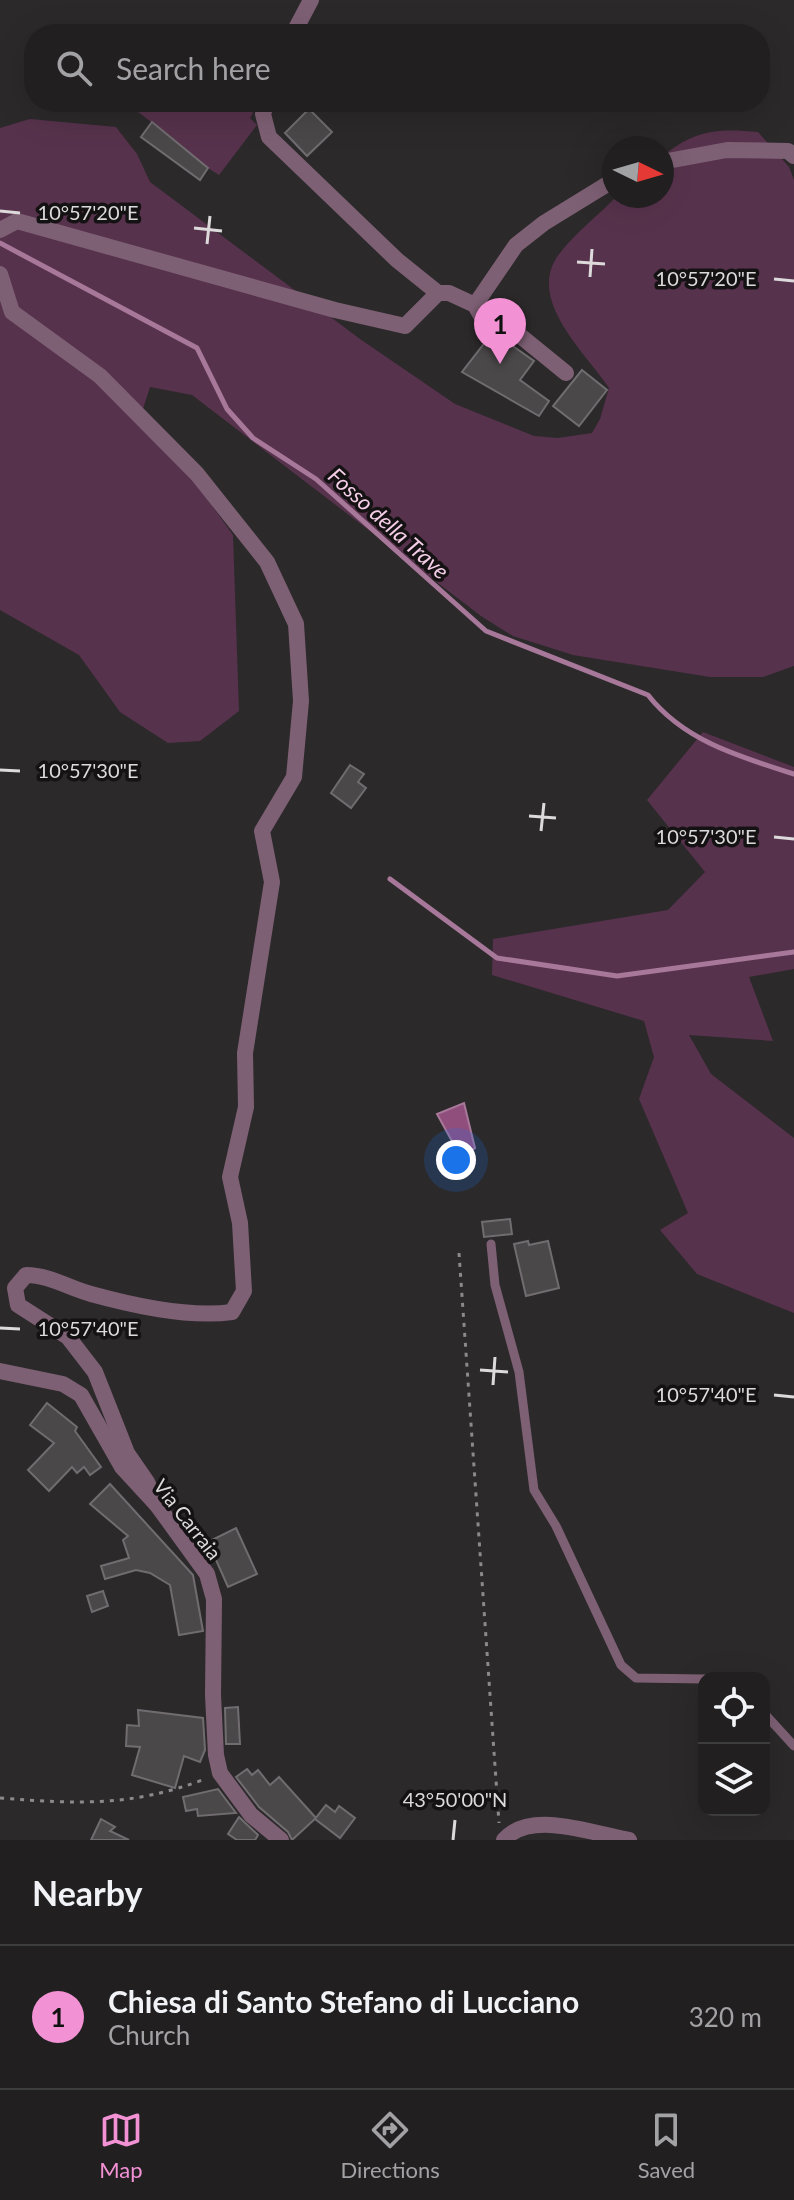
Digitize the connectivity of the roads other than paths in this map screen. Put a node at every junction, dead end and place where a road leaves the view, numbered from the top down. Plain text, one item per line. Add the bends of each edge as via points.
1 (311, 0) edge
2 (298, 24) edge
3 (264, 112) edge
4 (794, 156) edge
5 (674, 160) edge
6 (602, 187) edge
7 (0, 230) edge
8 (0, 274) edge
9 (438, 293) junction
10 (475, 305) junction
11 (566, 373) dead end
12 (491, 1244) dead end
13 (0, 1371) edge
14 (157, 1505) junction
15 (698, 1679) edge
16 (770, 1720) edge
17 (794, 1746) edge
18 (505, 1839) edge
19 (281, 1840) edge
20 (629, 1840) edge

1 - 2 street
3 - 9 street via 269,137
4 - 5 street via 788,151 727,150
6 - 10 street via 516,245
7 - 9 street via 17,221 389,324 405,326
8 - 14 street via 12,312 100,376 197,474 267,562 296,624 301,701 294,777 262,831 272,882 245,1053 246,1107 230,1177 240,1223 244,1291 232,1312 206,1316 92,1294 39,1275 26,1275 15,1288 18,1305 68,1337 95,1372 127,1453
9 - 10 street
10 - 11 street via 481,316 507,325
12 - 15 lane via 495,1285 519,1372 534,1490 621,1665 636,1678
13 - 14 street, Via Carraia via 63,1384 81,1395 122,1467
14 - 19 street, Via Carraia via 207,1574 214,1599 220,1773 251,1815
16 - 17 lane
18 - 20 street via 515,1829 552,1826

